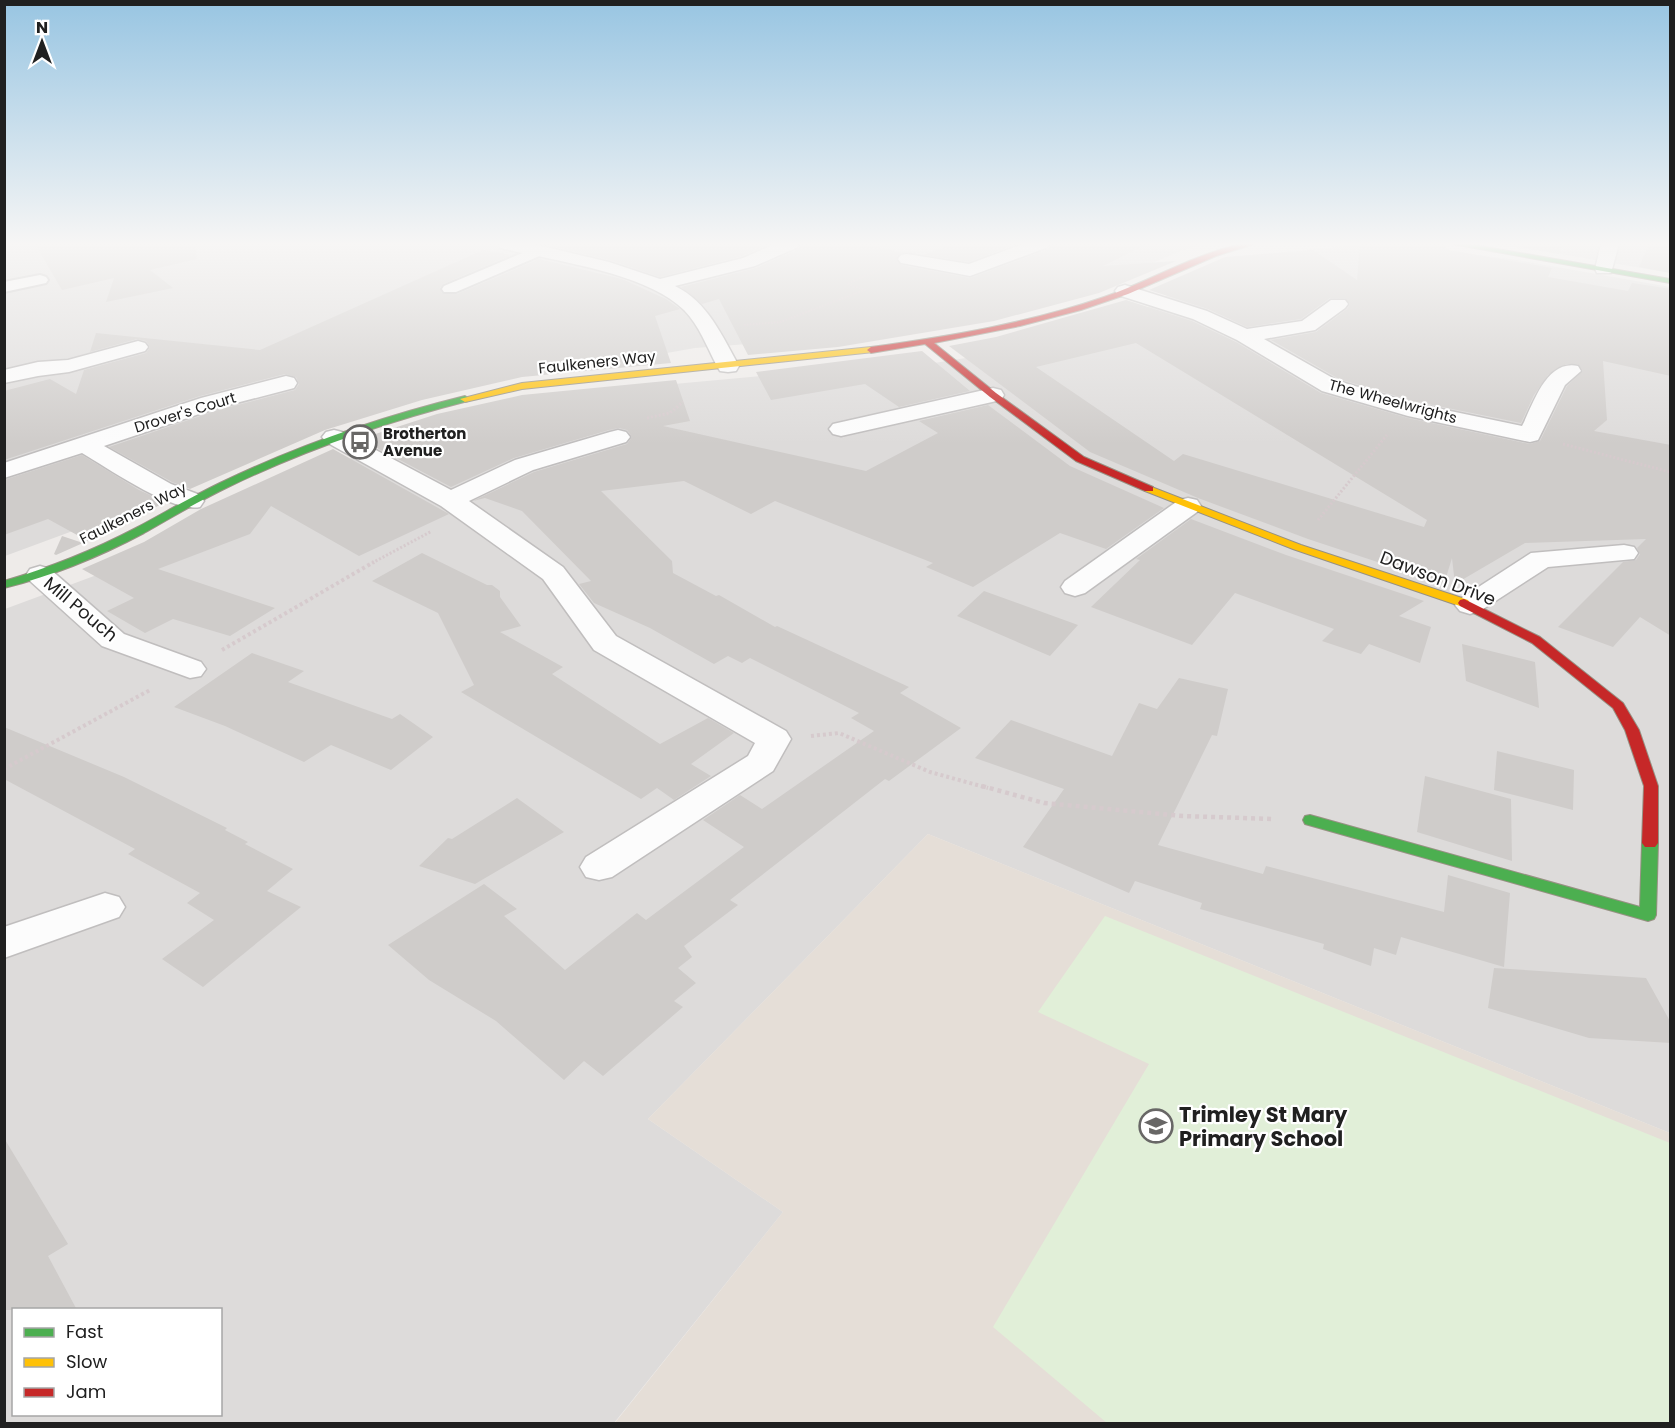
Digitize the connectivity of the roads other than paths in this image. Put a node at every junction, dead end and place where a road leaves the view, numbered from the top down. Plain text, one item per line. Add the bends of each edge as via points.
1 (694, 311) edge
2 (1066, 311) edge
3 (1186, 311) edge
4 (1329, 311) edge
5 (1244, 336) junction
6 (927, 342) junction
7 (138, 347) dead end
8 (728, 366) junction
9 (1570, 371) dead end
10 (4, 377) edge
11 (286, 383) dead end
12 (993, 395) junction
13 (841, 429) dead end
14 (334, 437) junction
15 (618, 437) road end
16 (84, 444) junction
17 (4, 471) edge
18 (191, 501) junction
19 (1188, 506) junction
20 (460, 507) junction
21 (1624, 553) dead end
22 (40, 575) junction
23 (4, 585) edge
24 (1076, 587) dead end
25 (1470, 605) junction
26 (190, 669) road end
27 (1310, 820) road end
28 (599, 867) dead end
29 (105, 907) dead end
30 (4, 943) edge

1 - 8 street
2 - 6 street, Faulkeners Way
3 - 5 street, The Wheelwrights
4 - 5 street via 1308,326
5 - 9 street, The Wheelwrights via 1330,386 1408,409 1530,435 1556,381
6 - 8 street, Faulkeners Way
6 - 12 street, Dawson Drive
7 - 10 street via 69,366
8 - 14 street, Faulkeners Way via 522,386 430,406
11 - 16 street, Drover's Court via 209,403
12 - 13 street
12 - 19 street, Dawson Drive via 1080,459
14 - 18 street, Faulkeners Way
14 - 20 street
15 - 20 street via 524,465
16 - 17 street, Drover's Court
16 - 18 street via 162,489
18 - 22 street, Faulkeners Way via 133,534
19 - 24 street
19 - 25 street, Dawson Drive
20 - 28 street via 553,573 605,644 774,739 761,763
21 - 25 street via 1540,560
22 - 23 street, Faulkeners Way
22 - 26 street, Mill Pouch via 112,640
25 - 27 street, Dawson Drive via 1536,640 1618,706 1632,730 1651,786 1648,915
29 - 30 street

